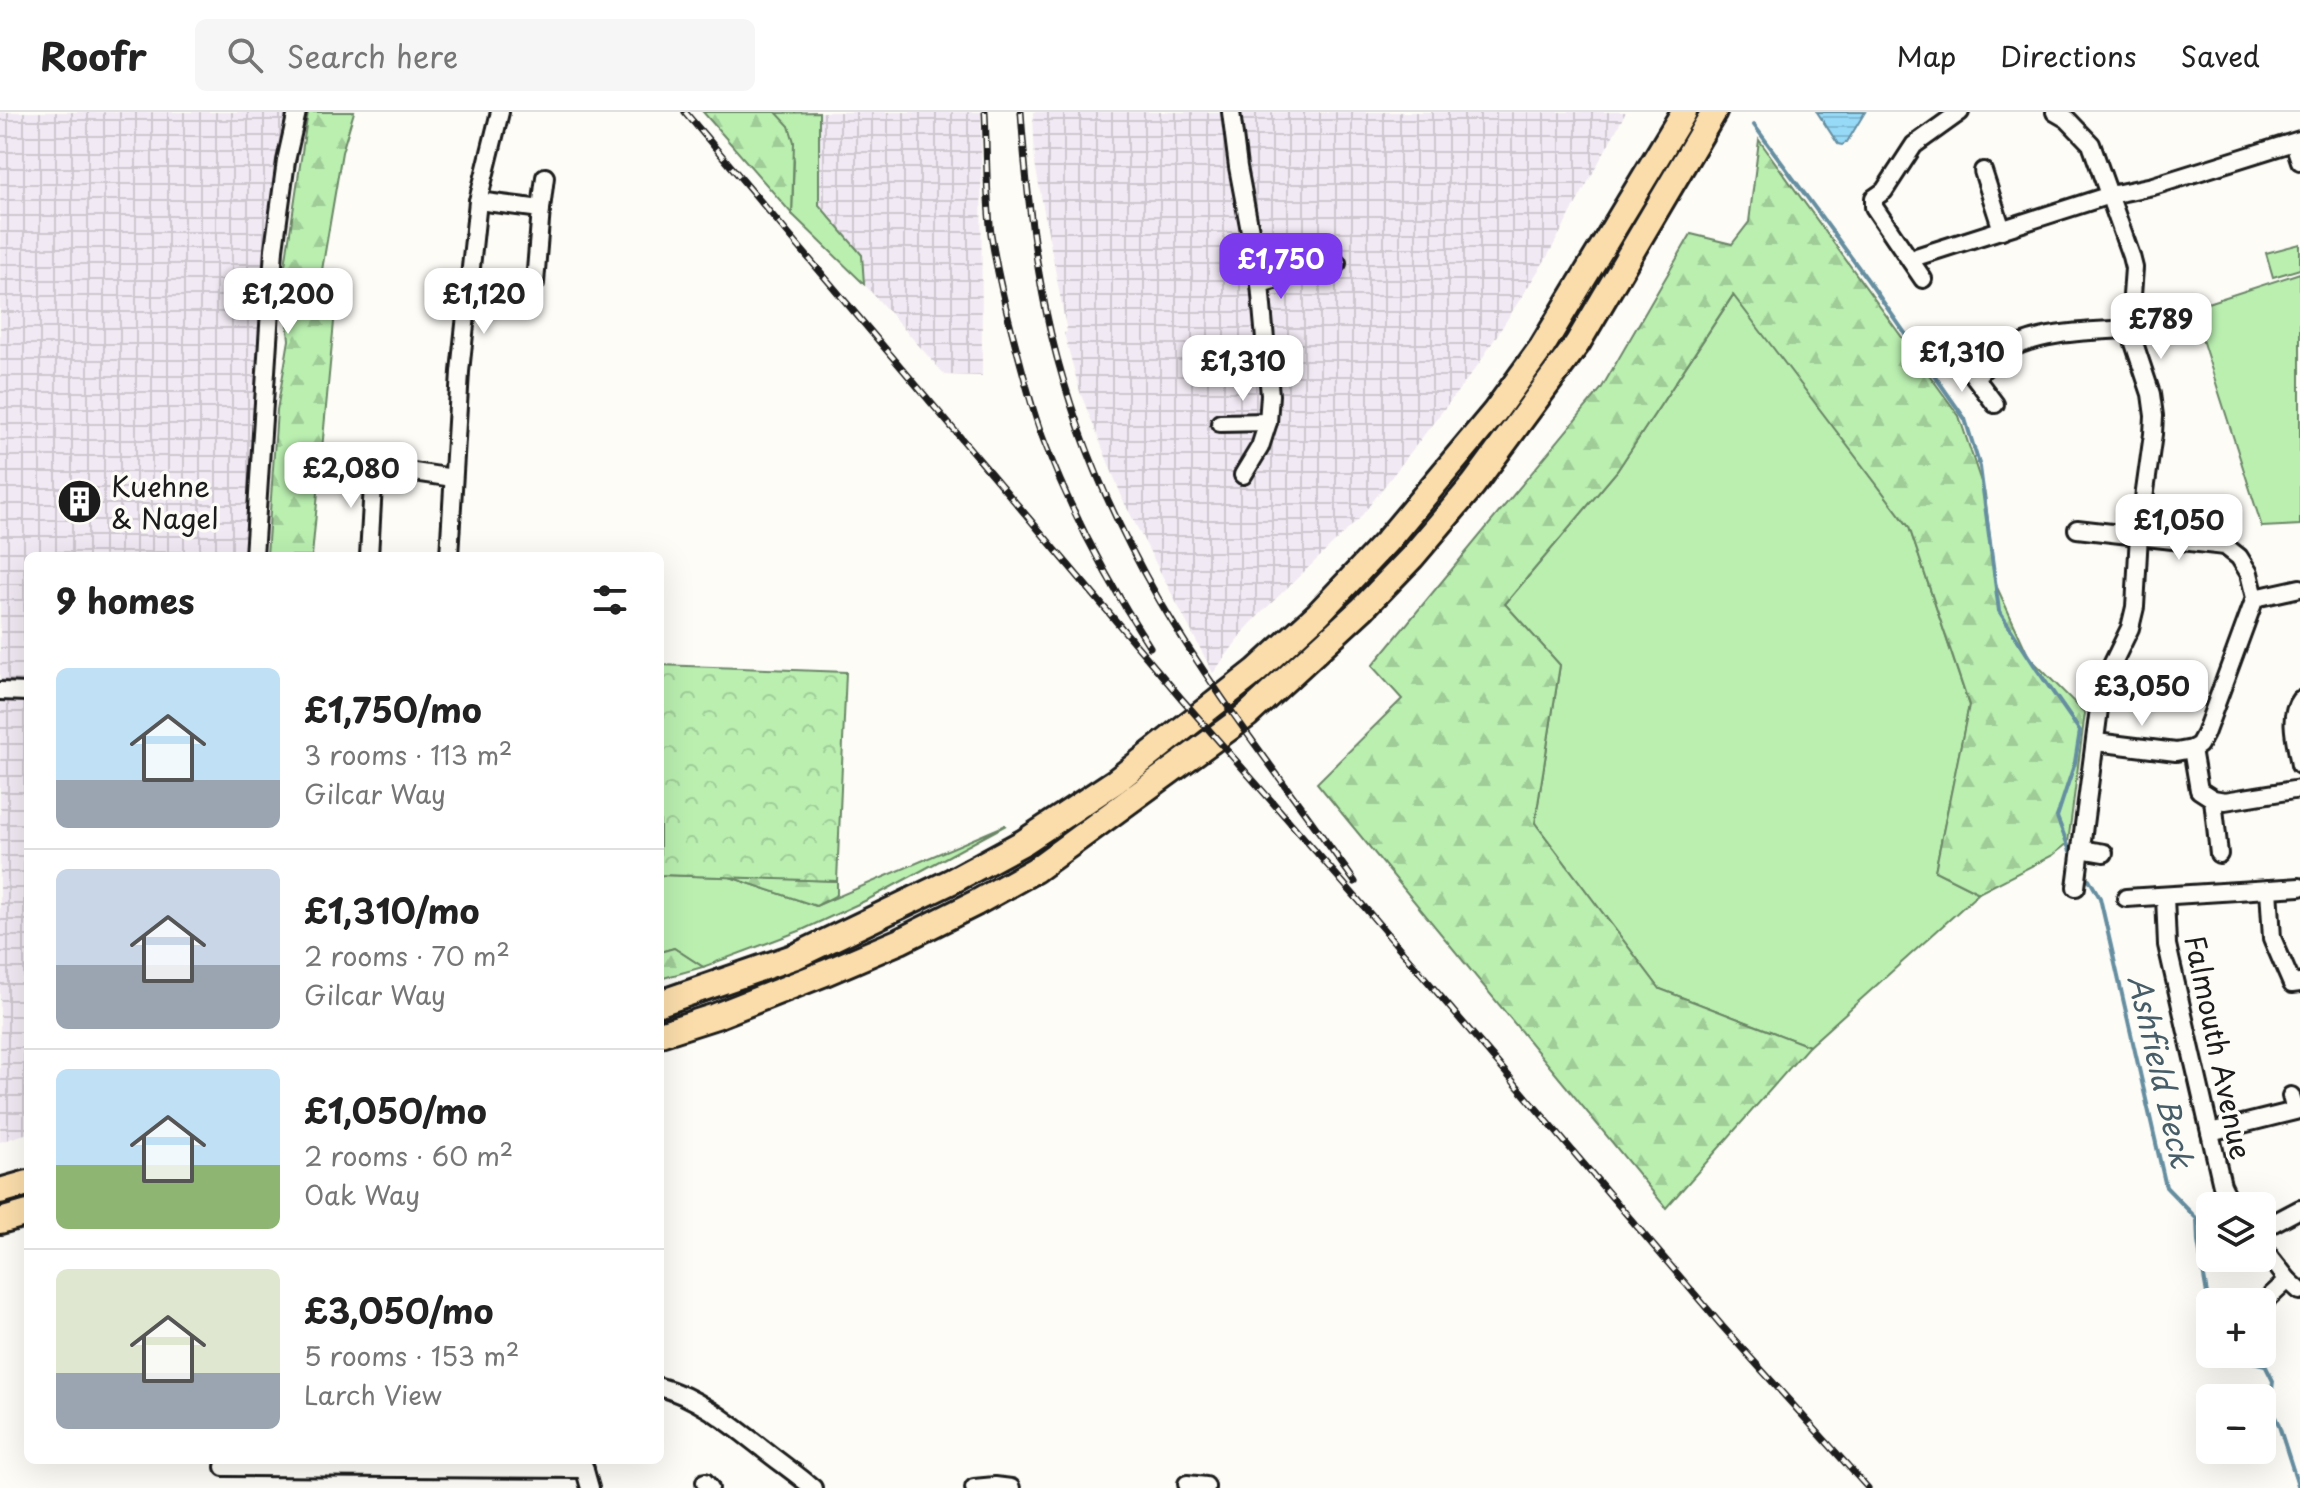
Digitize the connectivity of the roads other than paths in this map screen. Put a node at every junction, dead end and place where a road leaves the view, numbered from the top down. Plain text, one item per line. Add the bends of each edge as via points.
1 (297, 112) edge
2 (500, 112) edge
3 (1231, 112) edge
4 (1684, 112) edge
5 (1714, 112) edge
6 (1960, 112) edge
7 (2065, 114) edge
8 (2297, 142) edge
9 (2300, 161) edge
10 (1983, 171) dead end
11 (545, 177) dead end
12 (2110, 195) junction
13 (478, 201) junction
14 (541, 209) junction
15 (2002, 230) junction
16 (1911, 261) junction
17 (1337, 263) dead end
18 (1923, 279) dead end
19 (535, 283) dead end
20 (1260, 284) junction
21 (2131, 329) junction
22 (1962, 360) dead end
23 (1975, 377) junction
24 (1995, 404) dead end
25 (1268, 422) junction
26 (1220, 423) dead end
27 (343, 464) dead end
28 (374, 467) junction
29 (1243, 475) dead end
30 (453, 478) junction
31 (2077, 529) dead end
32 (2139, 534) junction
33 (254, 552) edge
34 (369, 552) edge
35 (449, 552) edge
36 (2300, 588) edge
37 (2255, 598) junction
38 (0, 691) edge
39 (24, 692) edge
40 (2300, 700) edge
41 (2096, 742) junction
42 (2192, 749) junction
43 (2300, 765) edge
44 (2300, 789) edge
45 (2213, 799) junction
46 (2081, 849) junction
47 (2104, 853) dead end
48 (2219, 854) dead end
49 (2076, 887) dead end
50 (2300, 887) edge
51 (2269, 889) junction
52 (2165, 896) junction
53 (2126, 898) dead end
54 (2300, 983) edge
55 (664, 1002) edge
56 (664, 1033) edge
57 (2291, 1096) dead end
58 (2210, 1132) junction
59 (24, 1184) edge
60 (0, 1191) edge
61 (2225, 1192) edge
62 (2300, 1209) edge
63 (24, 1214) edge
64 (0, 1221) edge
65 (2276, 1222) edge
66 (2276, 1264) edge
67 (2294, 1286) edge
68 (2276, 1296) edge
69 (664, 1388) edge
70 (583, 1464) edge
71 (224, 1467) dead end
72 (1187, 1484) dead end
73 (808, 1486) edge
74 (590, 1488) edge
75 (974, 1488) edge
76 (1011, 1488) edge
77 (1206, 1488) edge

1 - 33 street via 274,249
2 - 13 street
3 - 20 street
4 - 55 highway via 1542,347 1494,413 1386,542 1256,671 1116,781 1024,842 796,956
5 - 56 highway via 1577,344 1473,485 1362,609 1247,715 1035,870 976,903 825,973
6 - 16 street via 1914,145 1874,198 1874,207
7 - 12 street via 2091,144
8 - 9 street
8 - 12 street
10 - 15 street
11 - 14 street
12 - 15 street
12 - 21 street via 2134,268
13 - 14 street
13 - 30 street
14 - 19 street
15 - 16 street
16 - 18 street
17 - 20 street
20 - 25 street
21 - 23 street via 2061,334 2023,344
21 - 32 street via 2154,416
22 - 23 street
23 - 24 street
25 - 26 street
25 - 29 street
27 - 28 street
28 - 30 street
28 - 34 street
30 - 35 street
31 - 32 street
32 - 37 street via 2225,546 2249,573
32 - 41 street via 2135,607 2108,673
36 - 37 street
37 - 42 street via 2205,734
38 - 39 street
40 - 43 street via 2294,721
41 - 42 street via 2176,752
41 - 46 street
42 - 45 street via 2199,790
44 - 45 street
45 - 48 street
46 - 47 street
46 - 49 street
50 - 51 street
51 - 52 street
51 - 54 street via 2272,938 2292,984
52 - 53 street
52 - 58 street, Falmouth Avenue via 2167,945
57 - 58 street via 2295,1111
58 - 61 street, Falmouth Avenue
59 - 60 highway
62 - 65 street
63 - 64 highway
66 - 67 street
67 - 68 street
69 - 73 street via 730,1424
70 - 71 street
70 - 74 street
72 - 77 street
75 - 76 street

